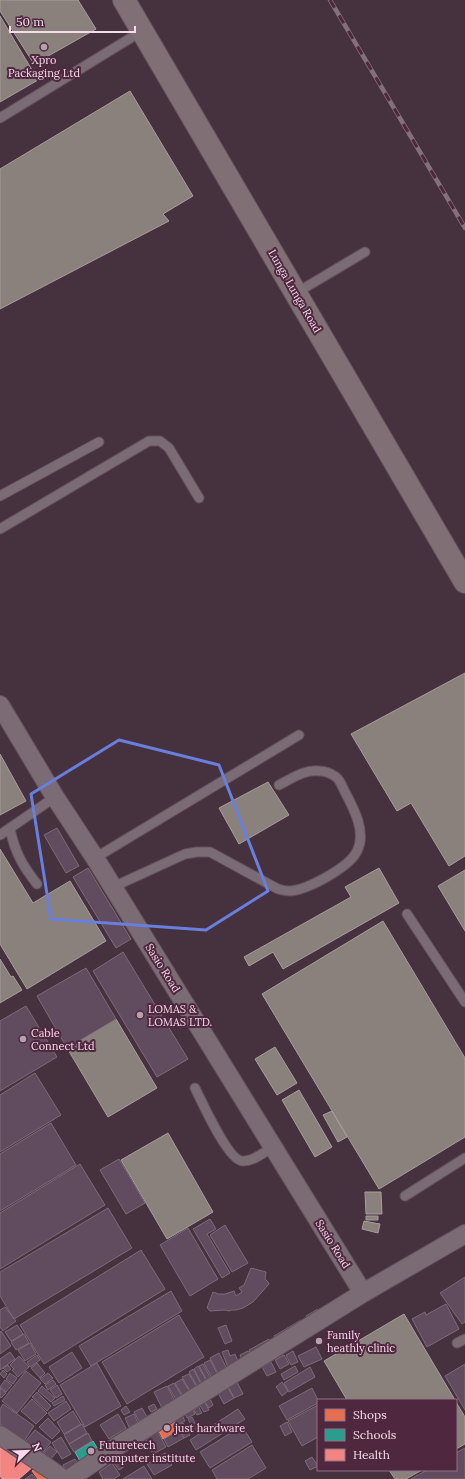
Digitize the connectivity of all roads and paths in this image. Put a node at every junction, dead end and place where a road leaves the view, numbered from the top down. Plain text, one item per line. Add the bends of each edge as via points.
1 (124, 0) edge
2 (142, 31) junction
3 (0, 118) edge
4 (365, 252) dead end
5 (296, 293) junction
6 (99, 442) dead end
7 (0, 496) edge
8 (199, 498) dead end
9 (0, 529) edge
10 (465, 582) edge
11 (0, 705) edge
12 (299, 735) dead end
13 (279, 785) dead end
14 (55, 797) junction
15 (10, 829) junction
16 (0, 835) edge
17 (95, 858) junction
18 (37, 884) dead end
19 (113, 887) junction
20 (407, 914) dead end
21 (465, 1002) edge
22 (195, 1088) dead end
23 (273, 1147) junction
24 (465, 1158) edge
25 (405, 1196) dead end
26 (465, 1234) edge
27 (363, 1293) junction
28 (0, 1435) edge
29 (58, 1479) edge
30 (69, 1479) edge

1 - 2 main road, Lunga Lunga Road
2 - 3 lane
2 - 5 main road, Lunga Lunga Road
4 - 5 lane
5 - 10 main road, Lunga Lunga Road
6 - 7 lane
8 - 9 lane via 169,448 160,441 149,441
11 - 14 street, Sasio Road
12 - 17 lane
13 - 19 lane via 312,771 325,772 337,778 351,802 359,825 360,839 358,851 339,870 304,888 290,891 278,889 210,852 196,852 185,854
14 - 15 lane
14 - 17 street, Sasio Road
15 - 16 lane
15 - 18 lane via 20,861
17 - 19 street, Sasio Road
19 - 23 street, Sasio Road
20 - 21 lane
22 - 23 lane via 224,1143 236,1159 245,1162
23 - 27 street, Sasio Road
24 - 25 lane
26 - 27 street
27 - 30 street via 119,1445
28 - 29 street via 59,1476

